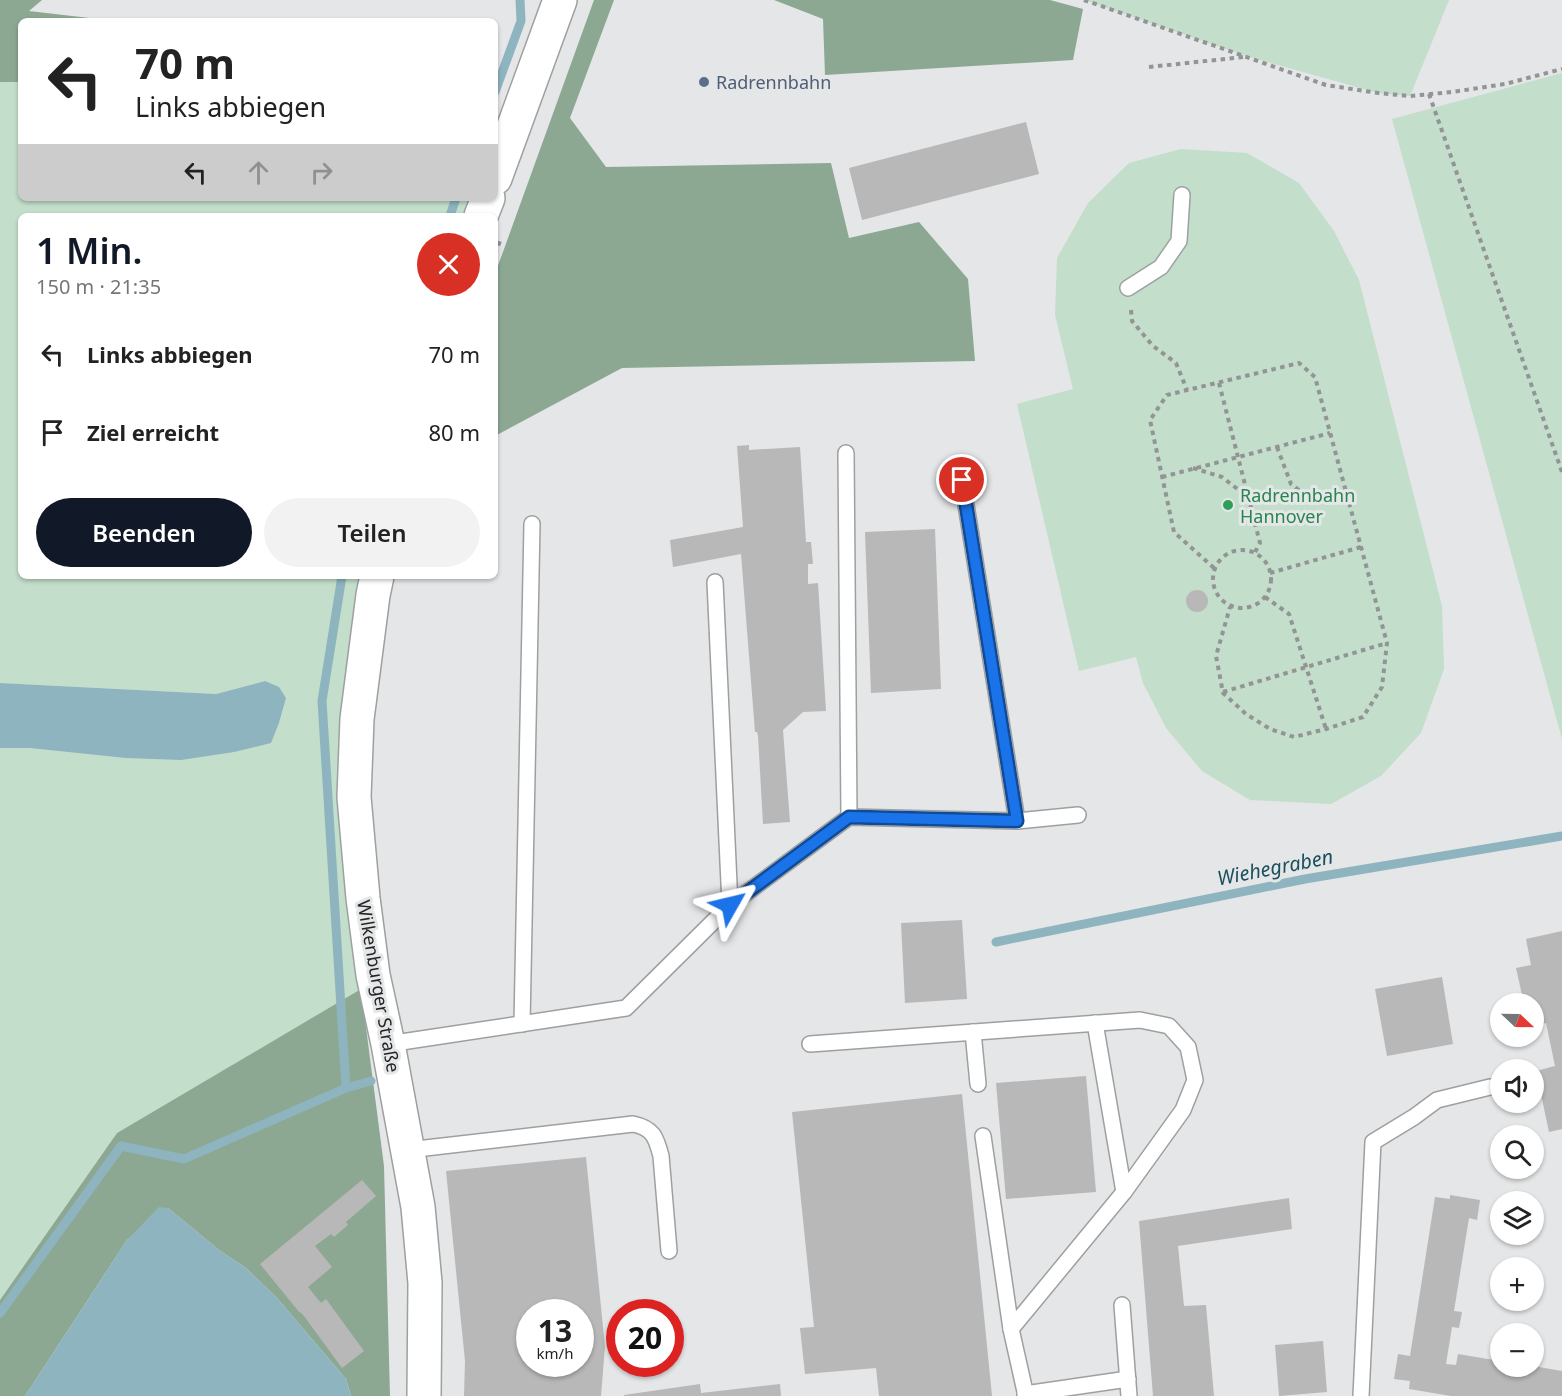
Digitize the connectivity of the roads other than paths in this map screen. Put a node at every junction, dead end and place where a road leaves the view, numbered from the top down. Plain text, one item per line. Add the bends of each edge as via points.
1 (560, 0) edge
2 (498, 170) edge
3 (1182, 195) dead end
4 (1128, 288) road end
5 (846, 453) dead end
6 (962, 480) dead end
7 (532, 524) dead end
8 (376, 579) edge
9 (715, 582) dead end
10 (1078, 815) dead end
11 (849, 817) junction
12 (1017, 821) junction
13 (730, 905) junction
14 (1095, 1023) junction
15 (522, 1024) junction
16 (972, 1032) junction
17 (388, 1044) junction
18 (810, 1044) dead end
19 (978, 1084) dead end
20 (1490, 1087) dead end
21 (983, 1136) dead end
22 (408, 1150) junction
23 (1124, 1192) junction
24 (669, 1251) dead end
25 (1122, 1305) dead end
26 (1011, 1329) junction
27 (1128, 1379) junction
28 (1026, 1395) edge
29 (424, 1396) edge
30 (1129, 1396) edge
31 (1361, 1396) edge

1 - 2 main road
3 - 4 lane via 1179,241 1161,267
5 - 11 lane
6 - 12 lane
7 - 15 lane
8 - 17 main road, Wilkenburger Straße via 357,719 354,797 372,964
9 - 13 lane
10 - 12 lane
11 - 12 lane
11 - 13 lane
13 - 15 lane via 626,1008
14 - 16 lane
14 - 23 lane
14 - 23 lane via 1140,1020 1169,1026 1188,1047 1195,1080 1183,1110
15 - 17 lane
16 - 18 lane
16 - 19 lane
17 - 22 main road, Wilkenburger Straße
20 - 31 lane via 1437,1100 1373,1142
21 - 26 lane
22 - 24 lane via 641,1126 651,1131 658,1142
22 - 29 main road, Wilkenburger Straße via 425,1283
23 - 26 lane
25 - 27 lane
26 - 28 lane
27 - 28 lane
27 - 30 lane

